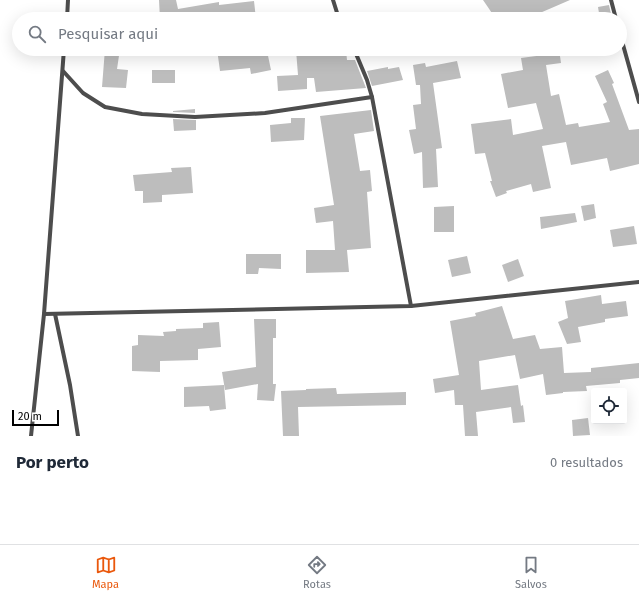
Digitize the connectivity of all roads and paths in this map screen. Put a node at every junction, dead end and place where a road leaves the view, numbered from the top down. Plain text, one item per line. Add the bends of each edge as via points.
1 (68, 0) edge
2 (333, 0) edge
3 (611, 0) edge
4 (67, 12) edge
5 (337, 12) edge
6 (614, 12) edge
7 (64, 56) edge
8 (357, 56) edge
9 (626, 56) edge
10 (63, 72) junction
11 (372, 97) junction
12 (639, 102) edge
13 (639, 282) edge
14 (411, 306) junction
15 (44, 314) junction
16 (55, 314) junction
17 (31, 436) edge
18 (78, 436) edge

1 - 4 street
2 - 5 street
3 - 6 street
7 - 10 street
8 - 11 street via 368,80
9 - 12 street
10 - 11 street via 83,93 104,106 142,114 195,117 265,113
10 - 15 street
11 - 14 street
13 - 14 street
14 - 16 street
15 - 16 street
15 - 17 street
16 - 18 street

